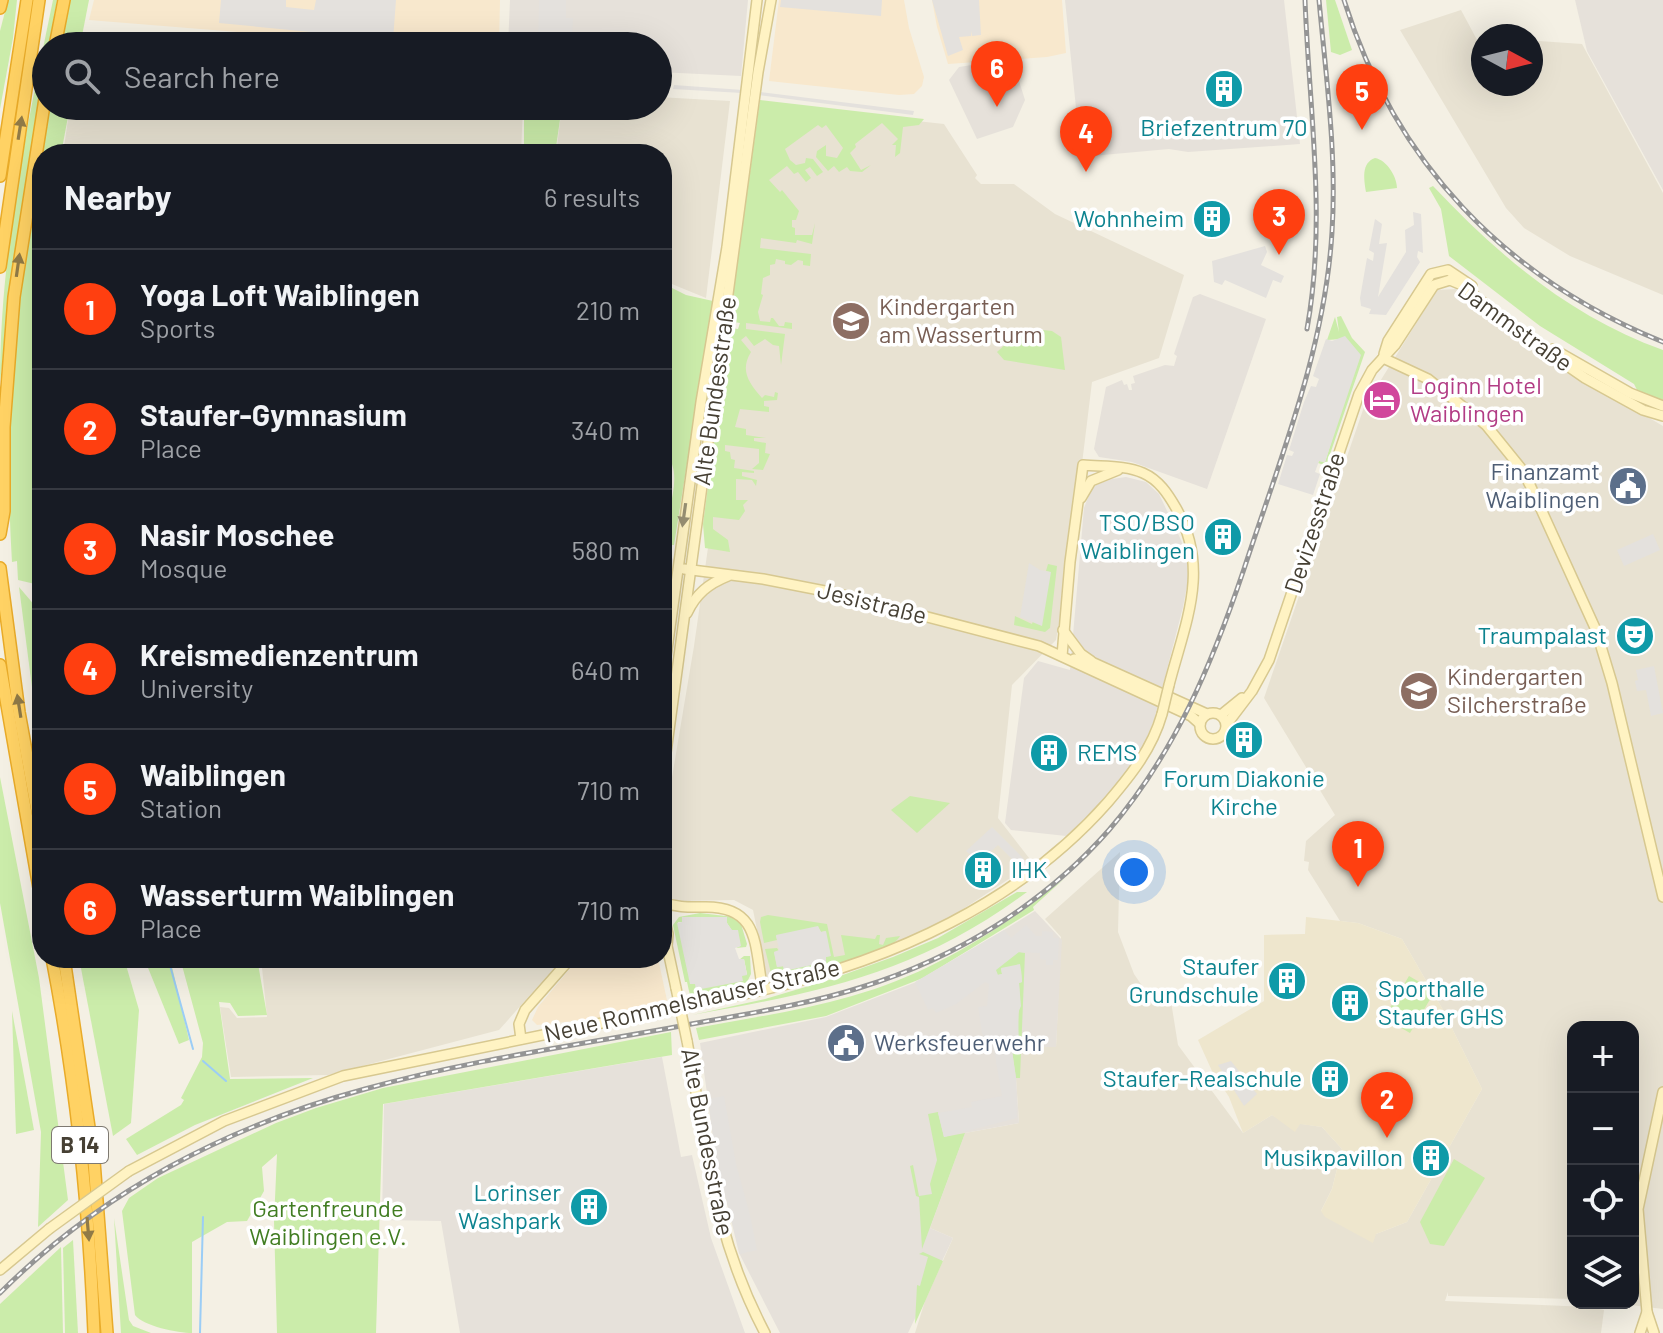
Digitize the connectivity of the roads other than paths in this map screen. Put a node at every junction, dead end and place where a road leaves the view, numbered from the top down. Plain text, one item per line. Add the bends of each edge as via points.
1 (2, 0) edge
2 (27, 0) edge
3 (39, 0) edge
4 (64, 0) edge
5 (757, 0) edge
6 (771, 0) edge
7 (0, 8) edge
8 (34, 32) edge
9 (58, 32) edge
10 (32, 48) edge
11 (754, 71) junction
12 (750, 106) junction
13 (41, 120) edge
14 (37, 144) edge
15 (32, 173) edge
16 (0, 176) edge
17 (0, 267) edge
18 (1383, 358) junction
19 (1663, 406) edge
20 (1663, 416) edge
21 (1082, 467) junction
22 (1125, 468) junction
23 (1113, 472) junction
24 (1075, 515) junction
25 (0, 534) edge
26 (0, 568) edge
27 (677, 568) junction
28 (691, 570) junction
29 (730, 575) junction
30 (672, 607) edge
31 (683, 620) junction
32 (1063, 630) junction
33 (1062, 656) junction
34 (1094, 663) junction
35 (0, 665) edge
36 (672, 705) edge
37 (1207, 714) junction
38 (1224, 719) junction
39 (1200, 724) junction
40 (32, 782) edge
41 (32, 848) edge
42 (1663, 897) edge
43 (672, 904) edge
44 (687, 907) junction
45 (672, 914) edge
46 (54, 968) edge
47 (65, 968) edge
48 (562, 968) edge
49 (671, 968) edge
50 (763, 990) junction
51 (521, 1039) junction
52 (1663, 1092) edge
53 (0, 1270) edge
54 (754, 1312) junction
55 (1647, 1312) junction
56 (94, 1333) edge
57 (107, 1333) edge
58 (758, 1333) edge
59 (765, 1333) edge
60 (1640, 1333) edge
61 (1654, 1333) edge

1 - 7 highway
2 - 16 highway
8 -> 3 highway
4 - 9 highway
5 - 11 street
6 - 11 street
17 -> 10 highway
11 - 12 street
12 -> 27 street, Alte Bundesstraße
12 - 28 street, Alte Bundesstraße
14 -> 13 highway
25 -> 15 highway via 13,310
18 - 19 street, Dammstraße via 1427,279 1448,270 1545,344
18 - 20 street, Dammstraße via 1434,285 1450,280 1585,378
18 - 38 street, Devizesstraße via 1359,394 1269,660 1252,691
18 - 42 street via 1428,379 1486,425 1530,485 1604,656
21 - 22 street, Neue Rommelshauser Straße
21 - 23 street
21 - 24 street
22 - 23 street
22 - 50 street, Neue Rommelshauser Straße, bridge via 1147,475 1166,492 1192,546 1195,572 1162,714 1148,749 1065,847 1010,889 887,952
23 - 24 street via 1087,485
24 - 32 street
40 -> 26 highway
27 - 28 street, Jesistraße
27 - 30 street, Alte Bundesstraße
28 - 29 street, Jesistraße
28 - 31 street, Alte Bundesstraße
29 - 31 street via 706,587
29 - 33 street, Jesistraße via 835,593
31 - 36 street, Alte Bundesstraße
32 - 33 street
32 - 34 street
33 - 34 street, Jesistraße
33 - 39 street, Jesistraße
34 - 37 street, Jesistraße
35 - 41 highway
37 - 38 street
37 - 39 street
38 - 39 street via 1224,735 1214,740 1203,735
43 - 44 street
44 - 45 street
44 - 50 street via 729,908 746,919
46 -> 56 highway, B 14 via 83,1163
47 - 57 highway, B 14 via 94,1161
48 - 51 street via 525,1010 519,1024
49 - 54 street, Alte Bundesstraße, bridge via 718,1212
50 - 51 street, Neue Rommelshauser Straße
51 - 53 street, Neue Rommelshauser Straße, bridge via 343,1076 224,1121 129,1171
52 - 55 street via 1638,1209
54 - 58 street
54 - 59 street, Alte Bundesstraße
55 - 60 street
55 - 61 street

